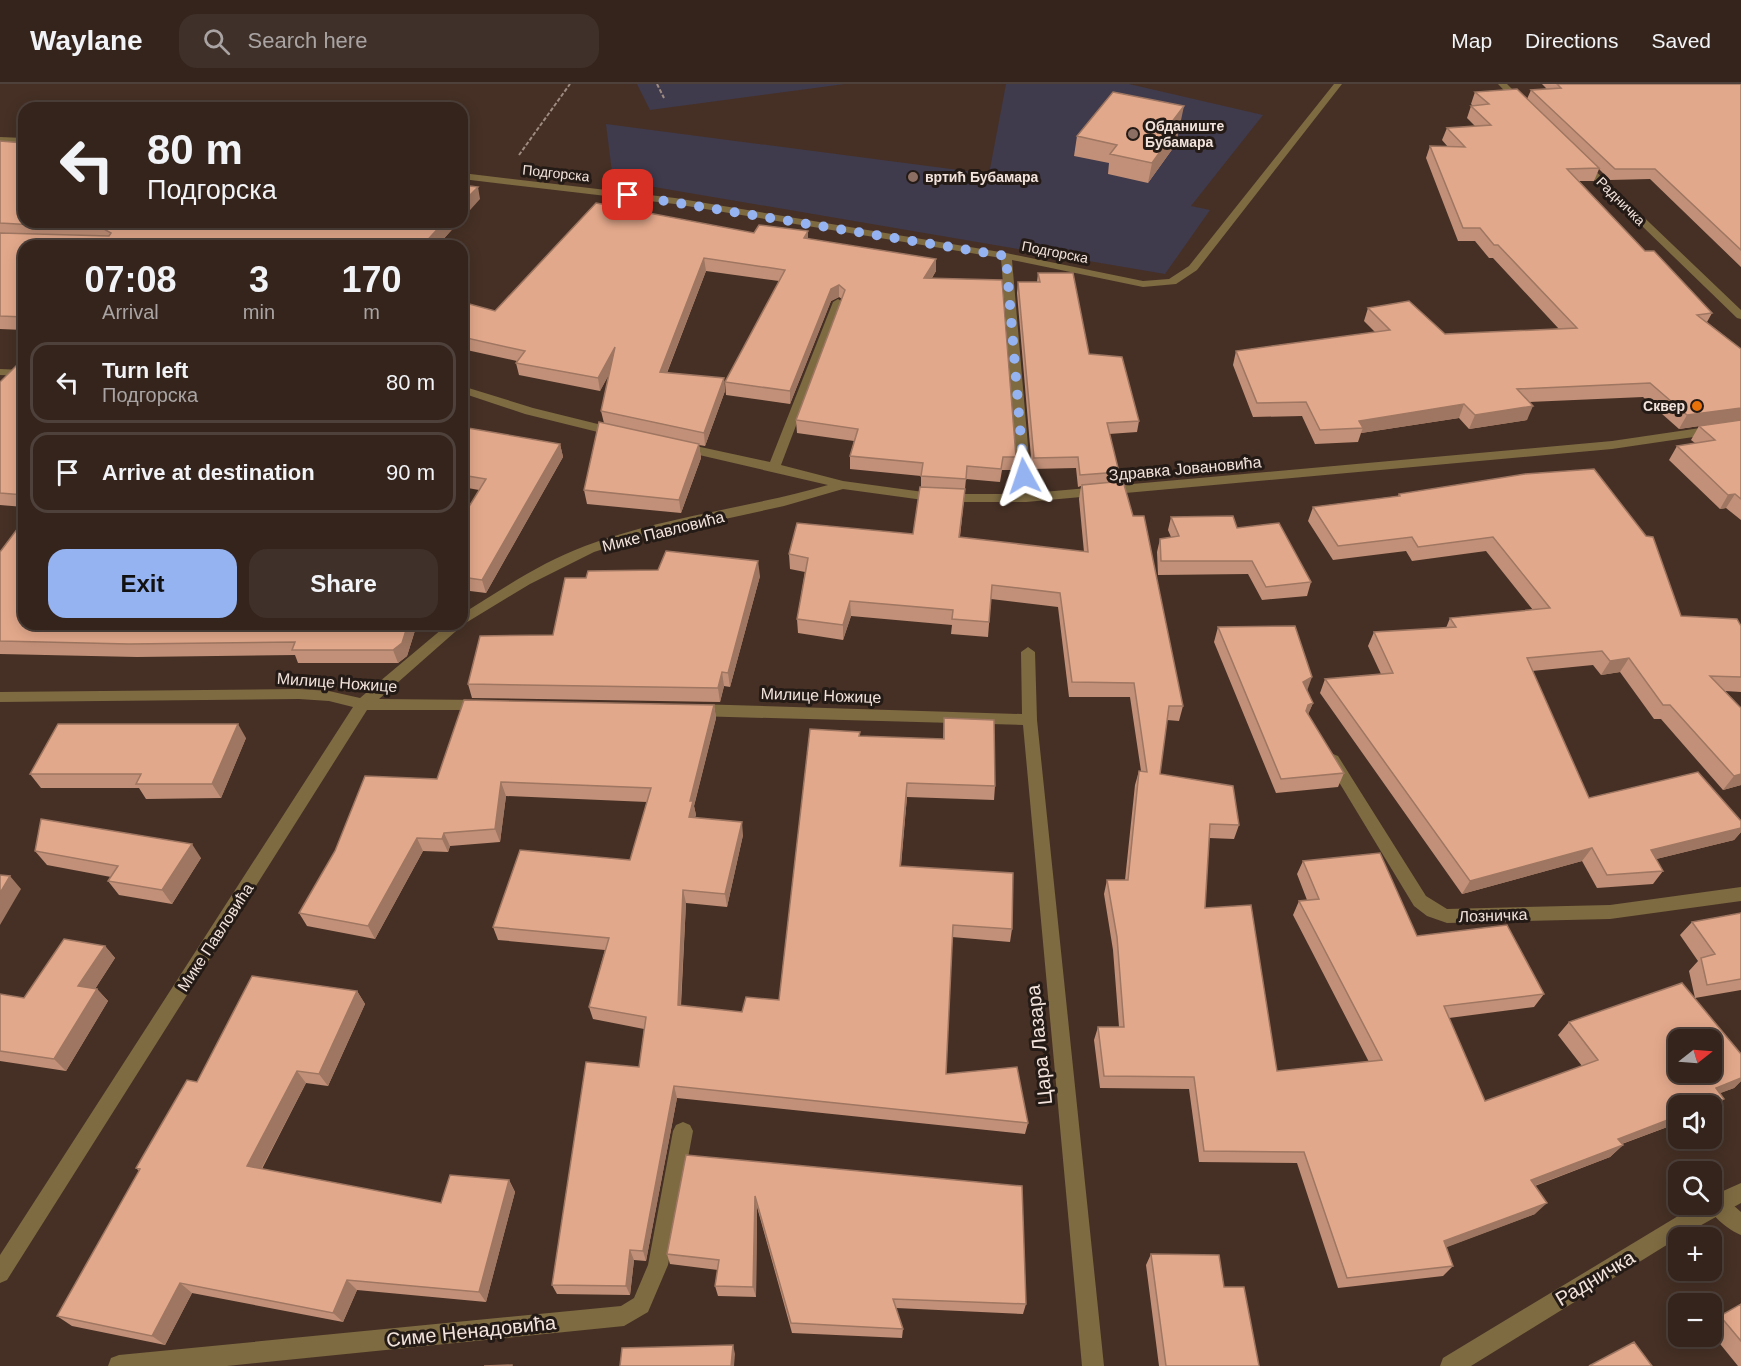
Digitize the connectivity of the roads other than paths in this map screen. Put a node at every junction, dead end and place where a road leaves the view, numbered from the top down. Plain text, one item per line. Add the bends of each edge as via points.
1 (1338, 84) edge
2 (1502, 84) edge
3 (1528, 109) edge
4 (0, 140) edge
5 (18, 141) edge
6 (1570, 151) edge
7 (468, 177) edge
8 (1006, 256) junction
9 (838, 302) edge
10 (1741, 316) edge
11 (0, 372) edge
12 (18, 373) edge
13 (468, 391) edge
14 (1741, 426) edge
15 (631, 436) edge
16 (672, 445) edge
17 (774, 467) junction
18 (843, 485) junction
19 (1026, 498) junction
20 (468, 616) edge
21 (450, 630) edge
22 (1028, 652) dead end
23 (0, 697) edge
24 (363, 704) junction
25 (492, 706) edge
26 (676, 710) edge
27 (1030, 720) junction
28 (1322, 744) edge
29 (1741, 894) edge
30 (683, 1131) dead end
31 (1741, 1192) edge
32 (1722, 1202) edge
33 (1722, 1208) edge
34 (1699, 1215) edge
35 (1741, 1225) edge
36 (0, 1273) edge
37 (119, 1366) edge
38 (1093, 1366) edge
39 (1451, 1366) edge

1 - 8 street, Подгорска via 1193,268 1172,282 1143,284
2 - 3 street
4 - 5 street
6 - 10 street, Радничка
7 - 8 street, Подгорска via 675,201
8 - 19 street
9 - 17 street
11 - 12 street
13 - 15 street via 529,411
14 - 19 street, Здравка Јовановића via 1600,446
16 - 17 street, Здравка Јовановића
17 - 18 street, Здравка Јовановића
18 - 19 street, Здравка Јовановића via 938,498
18 - 20 street, Мике Павловића via 636,534 590,549 525,581
21 - 24 street, Мике Павловића
22 - 27 street, Цара Лазара
23 - 24 street, Милице Ножице via 299,694
24 - 25 street, Милице Ножице
24 - 36 street, Мике Павловића
26 - 27 street, Милице Ножице
27 - 38 street, Цара Лазара
28 - 29 street, Лозничка via 1420,901 1433,911 1447,916 1610,912
30 - 37 street, Симе Ненадовића via 657,1265 641,1305 624,1316
31 - 32 street, Радничка
33 - 35 street
34 - 39 street, Радничка

